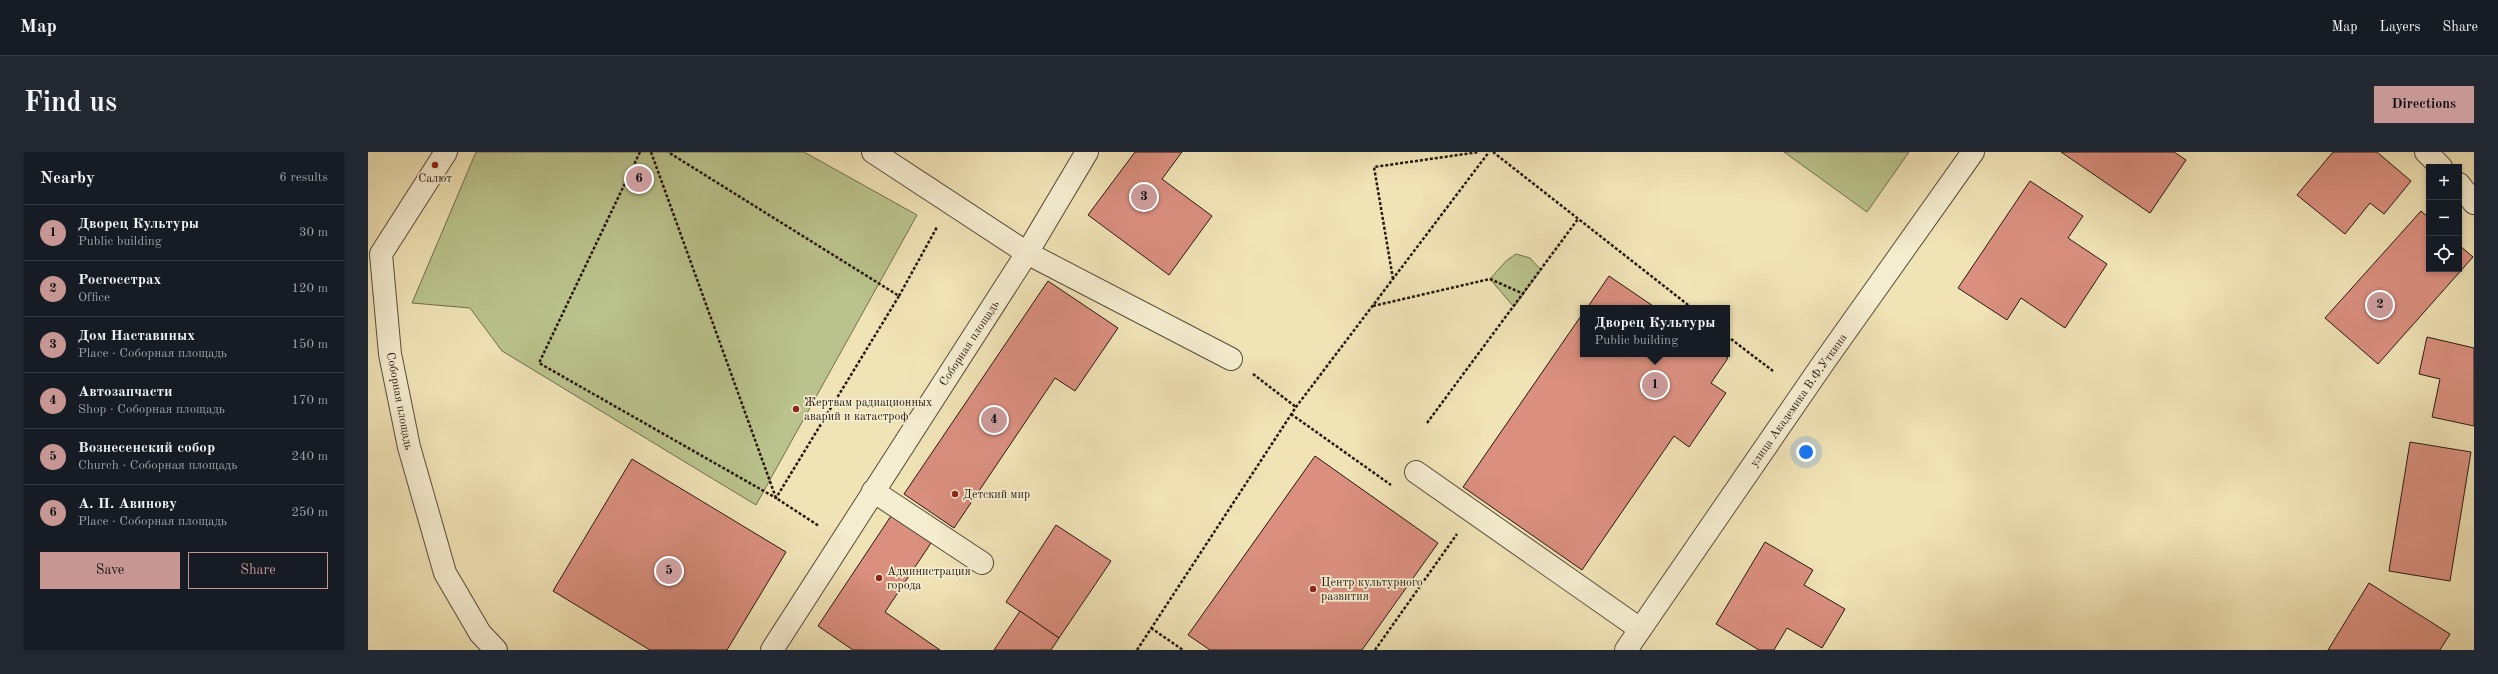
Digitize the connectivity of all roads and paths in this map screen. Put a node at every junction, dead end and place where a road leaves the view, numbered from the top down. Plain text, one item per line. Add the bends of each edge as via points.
1 (446, 152) edge
2 (640, 152) edge
3 (651, 152) edge
4 (668, 152) edge
5 (873, 152) edge
6 (1087, 152) edge
7 (1479, 152) edge
8 (1489, 152) edge
9 (1493, 152) edge
10 (1973, 152) edge
11 (2426, 152) edge
12 (2438, 164) edge
13 (2462, 188) edge
14 (951, 202) junction
15 (2474, 204) edge
16 (1578, 219) junction
17 (1027, 252) junction
18 (381, 254) junction
19 (368, 271) edge
20 (1393, 280) junction
21 (1524, 294) junction
22 (899, 296) junction
23 (1688, 305) edge
24 (1373, 306) junction
25 (1730, 338) edge
26 (1231, 358) joint
27 (1773, 371) dead end
28 (1296, 407) junction
29 (1291, 414) junction
30 (1427, 423) dead end
31 (1416, 472) dead end
32 (1394, 487) dead end
33 (873, 491) junction
34 (776, 498) junction
35 (1452, 528) dead end
36 (843, 540) junction
37 (982, 563) dead end
38 (1151, 628) junction
39 (1640, 629) junction
40 (496, 650) edge
41 (772, 650) edge
42 (1137, 650) edge
43 (1183, 650) edge
44 (1375, 650) edge
45 (1626, 650) edge

1 - 18 street
2 - 34 path via 539,364
3 - 34 path
4 - 22 path
5 - 14 street
6 - 17 street, Соборная площадь
7 - 20 path via 1374,167
8 - 20 path
9 - 16 path
10 - 39 street, улица Академика В.Ф.Уткина
11 - 12 street
13 - 15 street
14 - 17 street
14 - 22 path
16 - 21 path
16 - 23 path
17 - 26 street
17 - 33 street, Соборная площадь
18 - 19 street
18 - 40 street, Соборная площадь via 391,362 409,447 445,573 480,633
20 - 24 path
21 - 24 path via 1490,279
21 - 30 path
22 - 34 path
24 - 28 path
25 - 27 path
26 - 28 path
28 - 29 path
29 - 32 path
29 - 38 path
31 - 39 street
33 - 36 street, Соборная площадь
33 - 37 street
34 - 36 path
35 - 44 path via 1458,532
36 - 41 street, Соборная площадь
38 - 42 path
38 - 43 path
39 - 45 street, улица Академика В.Ф.Уткина

